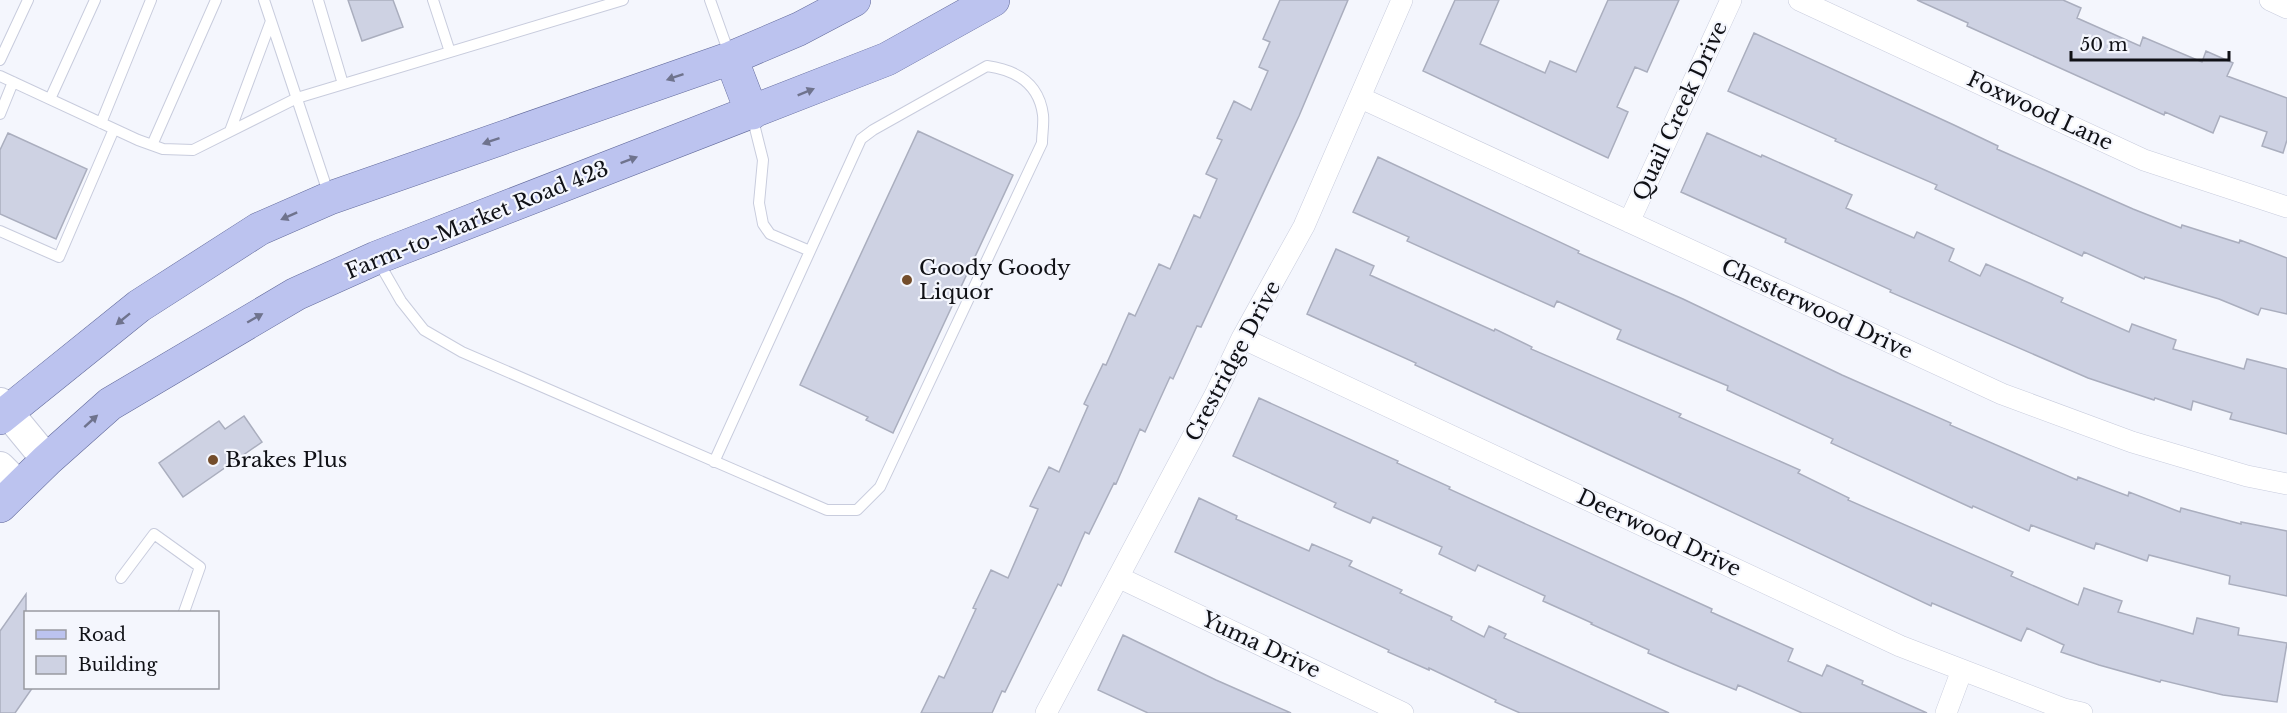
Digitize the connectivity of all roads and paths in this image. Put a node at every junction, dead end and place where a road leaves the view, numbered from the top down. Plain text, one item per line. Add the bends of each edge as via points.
1 (28, 0) edge
2 (94, 0) edge
3 (151, 0) edge
4 (216, 0) edge
5 (264, 0) edge
6 (318, 0) edge
7 (433, 0) edge
8 (623, 0) edge
9 (710, 0) edge
10 (854, 0) edge
11 (993, 0) edge
12 (1402, 0) edge
13 (1731, 0) edge
14 (1799, 0) edge
15 (2270, 0) edge
16 (2287, 8) edge
17 (271, 21) junction
18 (450, 52) junction
19 (730, 58) junction
20 (0, 60) edge
21 (0, 76) edge
22 (14, 82) junction
23 (344, 84) junction
24 (297, 98) junction
25 (1361, 98) junction
26 (50, 99) junction
27 (752, 113) junction
28 (0, 114) edge
29 (101, 123) junction
30 (114, 129) junction
31 (230, 131) junction
32 (152, 145) junction
33 (330, 198) junction
34 (2287, 207) edge
35 (1629, 222) junction
36 (0, 231) edge
37 (810, 251) junction
38 (376, 258) junction
39 (1242, 338) junction
40 (2, 411) edge
41 (47, 460) junction
42 (714, 462) junction
43 (2287, 484) edge
44 (7, 487) edge
45 (121, 578) dead end
46 (1118, 578) junction
47 (184, 611) edge
48 (1962, 670) junction
49 (1046, 713) edge
50 (1403, 713) edge
51 (1946, 713) edge
52 (2082, 713) edge

1 - 20 lane
2 - 26 lane
3 - 29 lane
4 - 32 lane
5 - 17 lane
6 - 23 lane
7 - 18 lane
8 - 18 lane
9 - 19 lane
10 - 19 main road via 800,29
27 -> 11 main road, Farm-to-Market Road 423 via 887,59
12 - 25 street, Crestridge Drive
13 - 35 street, Quail Creek Drive
14 - 34 street, Foxwood Lane via 2144,160
15 - 16 street
17 - 24 lane
17 - 31 lane
18 - 23 lane
19 - 27 main road
19 -> 33 main road
21 - 22 lane
22 - 26 lane
22 - 28 lane
23 - 24 lane
24 - 31 lane
24 - 33 lane
25 - 35 street, Chesterwood Drive
25 - 39 street, Crestridge Drive via 1304,226
26 - 29 lane
27 - 37 lane via 763,160 759,203 763,224 770,234
38 -> 27 main road, Farm-to-Market Road 423
29 - 30 lane
30 - 32 lane
30 - 36 lane via 59,257
31 - 32 lane via 193,150
33 -> 40 main road via 259,229 139,306
35 - 43 street, Chesterwood Drive via 2002,394 2132,441
37 - 42 lane
37 - 42 lane via 861,140 873,130 987,66 1004,68 1023,77 1034,89 1043,114 1042,143 880,487 870,499 857,510 827,510
41 -> 38 main road, Farm-to-Market Road 423 via 110,404 296,294
38 - 42 lane via 401,301 424,330 462,352
39 - 46 street, Crestridge Drive
39 - 48 street, Deerwood Drive via 1889,641
40 - 41 main road
41 - 44 main road, Farm-to-Market Road 423
45 - 47 lane via 154,534 200,567
46 - 49 street, Crestridge Drive
46 - 50 street, Yuma Drive
48 - 51 street
48 - 52 street, Deerwood Drive

